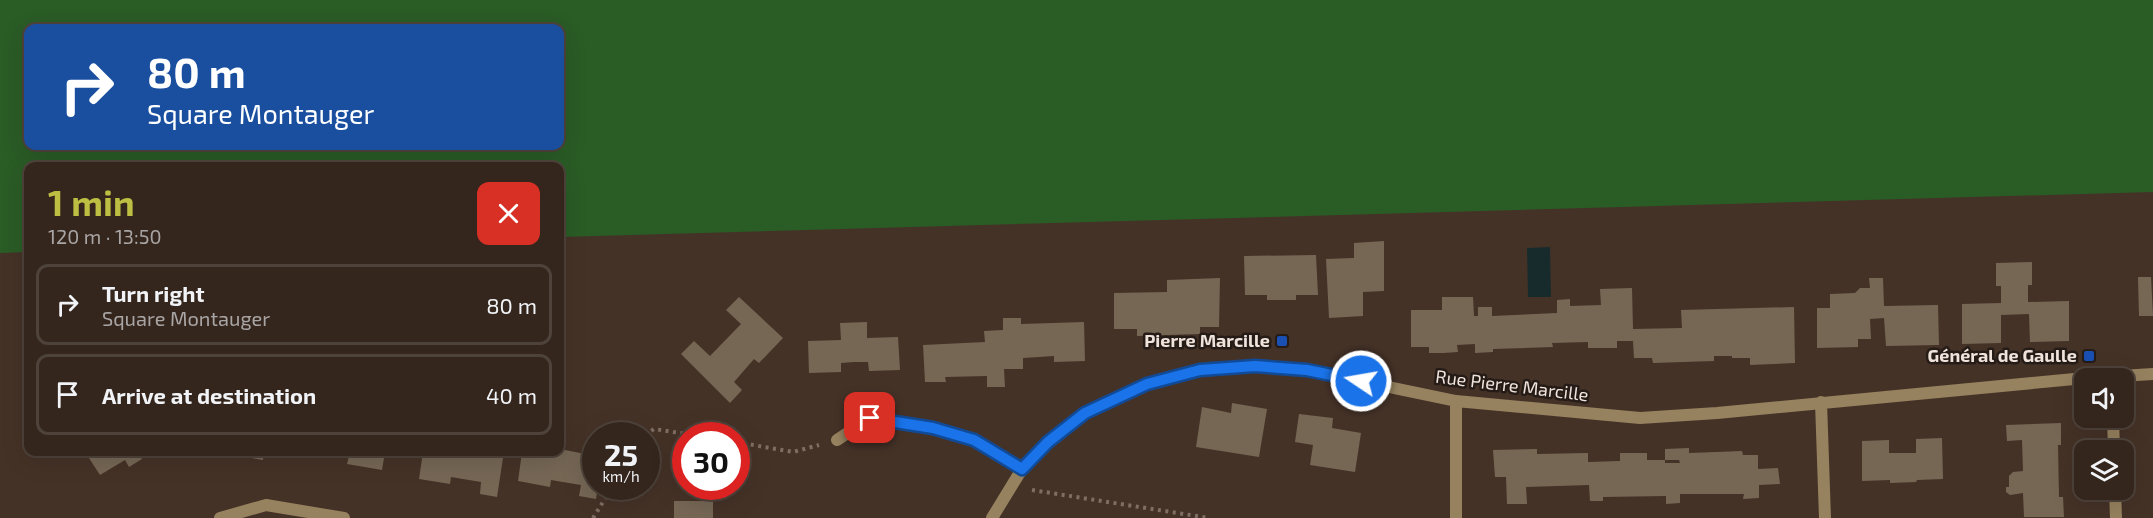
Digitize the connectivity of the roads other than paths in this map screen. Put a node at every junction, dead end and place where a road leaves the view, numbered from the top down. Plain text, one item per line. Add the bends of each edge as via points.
1 (2153, 374) edge
2 (2134, 375) edge
3 (2074, 379) edge
4 (1456, 400) junction
5 (1821, 402) junction
6 (837, 440) road end
7 (1022, 469) junction
8 (2115, 500) edge
9 (220, 518) edge
10 (344, 518) edge
11 (992, 518) edge
12 (1456, 518) edge
13 (1825, 518) edge
14 (2116, 518) edge

1 - 2 street, Rue Pierre Marcille
3 - 5 street, Rue Pierre Marcille
4 - 5 street, Rue Pierre Marcille via 1640,418
4 - 7 street, Rue Pierre Marcille via 1307,370 1255,366 1200,370 1147,384 1085,413
4 - 12 street
5 - 13 street
6 - 7 street via 870,418 933,428 974,440
7 - 11 street, Rue Pierre Marcille
8 - 14 street
9 - 10 street via 266,505

